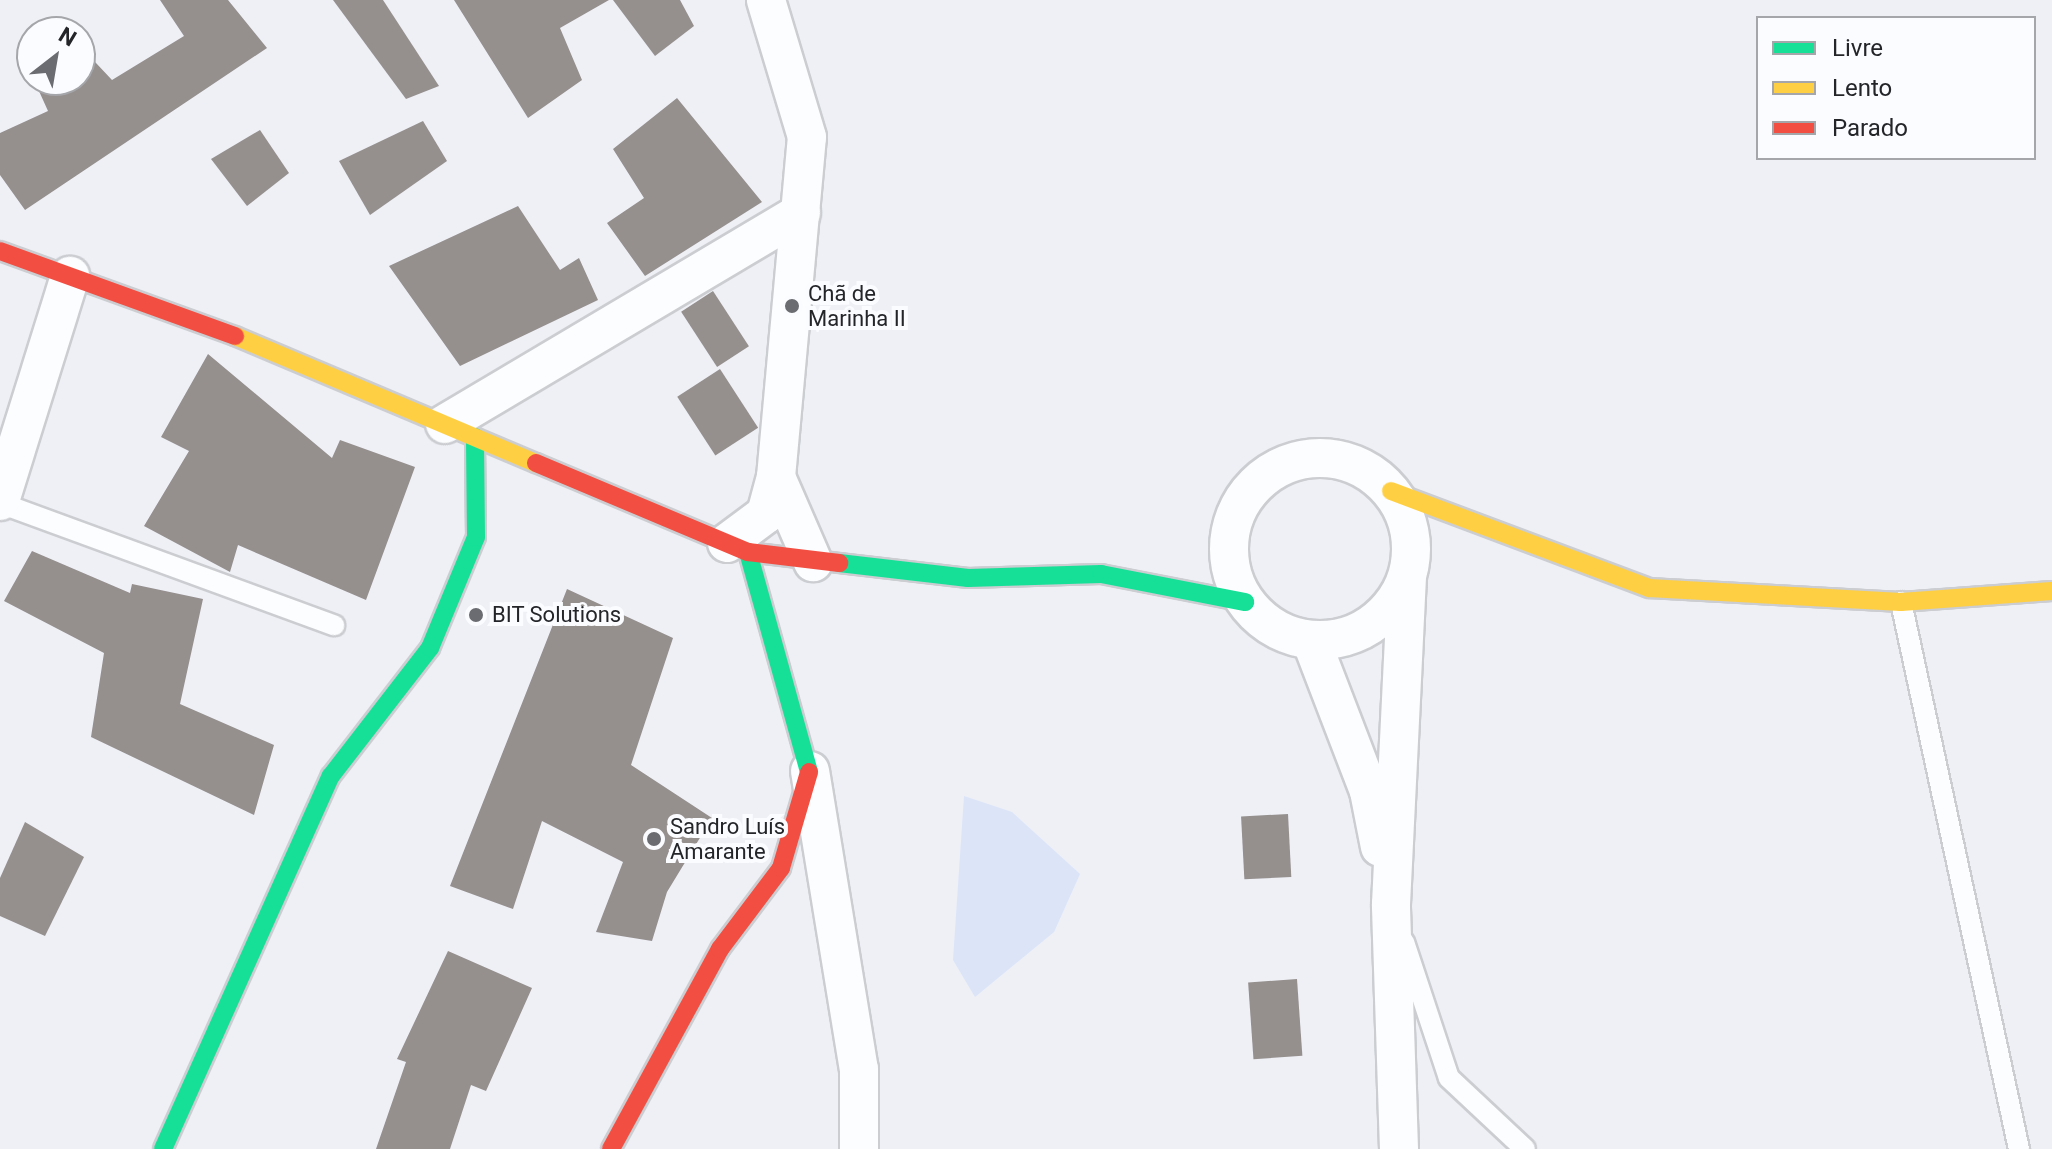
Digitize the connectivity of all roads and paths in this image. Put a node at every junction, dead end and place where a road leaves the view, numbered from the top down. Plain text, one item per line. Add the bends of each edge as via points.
1 (766, 0) edge
2 (801, 213) junction
3 (0, 251) edge
4 (70, 276) junction
5 (460, 430) junction
6 (776, 477) junction
7 (1391, 491) junction
8 (0, 502) edge
9 (737, 548) junction
10 (813, 562) junction
11 (1407, 578) junction
12 (2052, 591) edge
13 (1245, 602) junction
14 (1901, 602) junction
15 (334, 625) dead end
16 (1311, 640) junction
17 (810, 768) junction
18 (1391, 904) junction
19 (163, 1149) edge
20 (611, 1149) edge
21 (859, 1149) edge
22 (1399, 1149) edge
23 (1525, 1149) edge
24 (2019, 1149) edge

1 - 2 street via 807,137
2 - 5 street
2 - 6 street
3 - 4 street
4 - 5 street
4 - 8 street
5 - 9 street
5 - 19 street via 476,537 430,648 331,776
6 - 9 street via 766,514
6 - 10 street
7 - 11 street via 1412,548
7 - 13 street via 1364,469 1330,458 1295,460 1264,476 1241,503 1229,535 1230,570
7 - 14 street via 1649,588
8 - 15 lane
9 - 10 street
9 - 17 street
10 - 13 street via 968,578 1101,574
11 - 16 street via 1371,626
11 - 18 street
12 - 14 street
13 - 16 street via 1264,621
14 - 24 lane
16 - 18 street via 1369,791
17 - 20 street via 781,868 720,949
17 - 21 street via 859,1069
18 - 22 street
18 - 23 lane via 1449,1078

